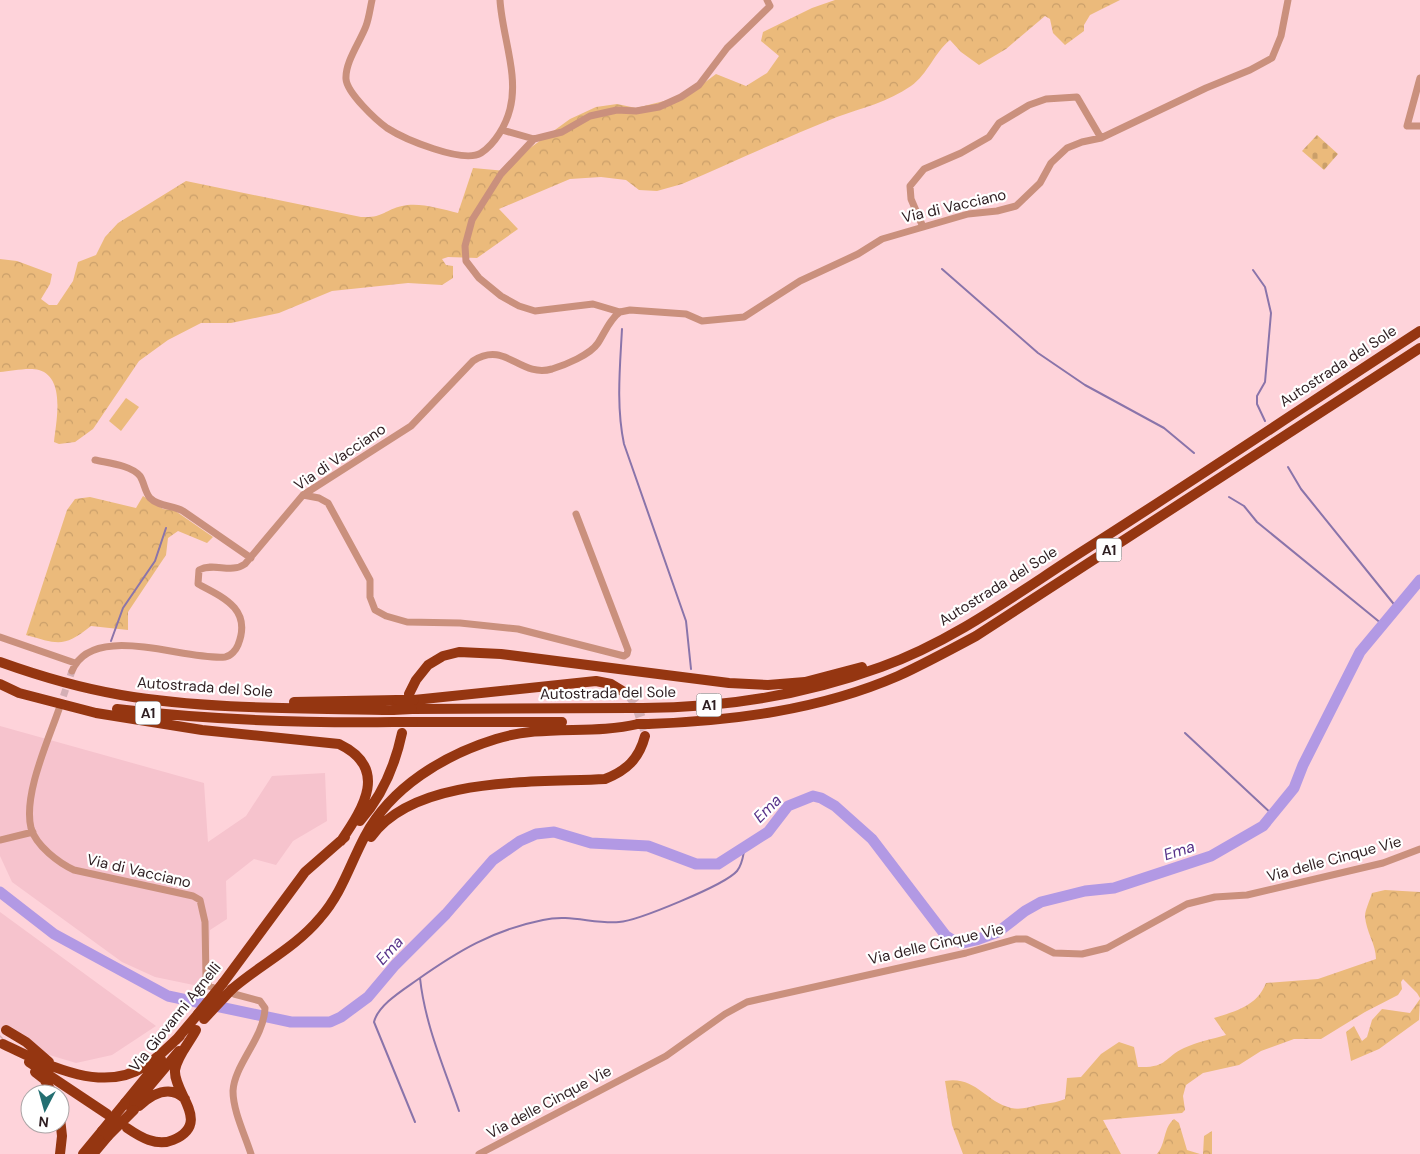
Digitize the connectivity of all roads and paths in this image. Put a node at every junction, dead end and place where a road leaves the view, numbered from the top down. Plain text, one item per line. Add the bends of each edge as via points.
1 (372, 0) edge
2 (500, 0) edge
3 (768, 0) edge
4 (1288, 0) edge
5 (1420, 78) edge
6 (1420, 126) edge
7 (502, 130) junction
8 (1101, 138) junction
9 (534, 139) junction
10 (923, 227) junction
11 (620, 312) junction
12 (1420, 331) edge
13 (1420, 348) edge
14 (95, 460) dead end
15 (303, 495) junction
16 (576, 514) dead end
17 (251, 558) junction
18 (0, 637) edge
19 (915, 652) junction
20 (0, 662) edge
21 (75, 663) junction
22 (72, 671) tunnel mouth
23 (0, 682) edge
24 (629, 696) tunnel mouth
25 (412, 701) junction
26 (59, 709) tunnel mouth
27 (643, 724) junction
28 (402, 733) dead end
29 (645, 736) tunnel mouth
30 (33, 832) junction
31 (0, 840) edge
32 (341, 841) junction
33 (1420, 849) edge
34 (352, 864) junction
35 (226, 989) junction
36 (201, 1017) junction
37 (196, 1030) junction
38 (180, 1036) junction
39 (3, 1038) edge
40 (16, 1054) junction
41 (58, 1069) junction
42 (47, 1084) edge
43 (188, 1101) junction
44 (130, 1107) junction
45 (107, 1114) dead end
46 (127, 1128) dead end
47 (105, 1133) junction
48 (62, 1134) edge
49 (60, 1154) edge
50 (83, 1154) edge
51 (93, 1154) edge
52 (251, 1154) edge
53 (479, 1154) edge

1 - 7 street via 346,78 348,87 362,105 387,128 463,157 480,153
2 - 7 street via 512,92
3 - 9 street via 770,6 727,48 699,85 681,97 636,111 617,110 590,116 562,132
4 - 8 street, Via di Vacciano via 1281,36 1272,58
5 - 6 street via 1407,126
7 - 9 street
8 - 10 street, Via di Vacciano via 1067,148 1051,163 1040,183 1016,206 968,214
8 - 10 street via 1077,97 1029,105 999,123 989,137 924,169 910,186 911,199
9 - 11 street, Via di Vacciano via 501,174 472,220 465,246 466,261 479,278 519,306 535,311 593,304
10 - 11 street, Via di Vacciano via 882,239 800,282 744,317 702,321 672,312
11 - 15 street, Via di Vacciano via 596,345 551,369 532,370 504,355 483,355 473,361 412,426
12 - 19 highway, Autostrada del Sole / A1 via 1034,582
13 - 27 highway, Autostrada del Sole / A1 via 976,636 928,661 858,690 778,711 696,722
14 - 17 street via 134,471 140,476 150,498 183,511
15 - 16 street via 328,503 370,580 370,597 375,610 386,616 408,622 518,629 624,656 628,650
15 - 17 street, Via di Vacciano
17 - 21 street, Via di Vacciano via 238,568 206,566 199,570 197,576 198,584 233,605 241,615 242,634 236,650 228,657 113,646 93,650
18 - 21 street
19 - 25 highway, Autostrada del Sole / A1, bridge via 875,669 791,694 721,704 631,708
19 - 25 highway via 828,677 768,685 459,652 428,665 416,680
20 - 25 highway, Autostrada del Sole / A1, bridge via 76,686 123,695 278,707 395,705
21 - 22 street
23 - 27 highway, Autostrada del Sole / A1, bridge via 75,702 155,714 300,722
23 - 32 highway via 18,693 96,713 202,730 339,744 354,751 368,776 363,808
24 - 25 highway via 611,684 585,682
26 - 30 street via 31,799
27 - 34 highway via 532,730 496,738 440,762 386,805 366,834
28 - 32 highway via 383,790 369,811
29 - 34 highway via 631,764 605,779 472,788 438,795 409,806 390,816
30 - 31 street
30 - 35 street, Via di Vacciano via 58,861 74,870 198,898 205,922 206,979 209,986
32 - 35 highway, Via Giovanni Agnelli via 305,872 287,895
33 - 53 street, Via delle Cinque Vie via 1383,862 1247,896 1215,897 1187,904 1108,948 1082,954 1054,953 1030,940 1016,939 747,1002 724,1014 666,1056
34 - 35 highway, Via Giovanni Agnelli via 337,897 298,942
35 - 36 highway, Via Giovanni Agnelli, bridge
35 - 52 street via 263,1003 265,1014 234,1088
36 - 37 highway, Via Giovanni Agnelli
36 - 38 highway, Via Giovanni Agnelli
37 - 43 highway via 175,1070
37 - 44 highway, Via Giovanni Agnelli
38 - 41 highway via 136,1071 109,1077 70,1074
38 - 44 highway, Via Giovanni Agnelli
39 - 40 highway
39 - 41 highway
39 - 41 highway via 17,1036
40 - 42 highway
40 - 45 highway
43 - 44 highway via 178,1093 163,1091
43 - 46 highway via 189,1124 174,1140 148,1140
44 - 47 highway, bridge
47 - 50 highway
47 - 51 highway
48 - 49 highway

